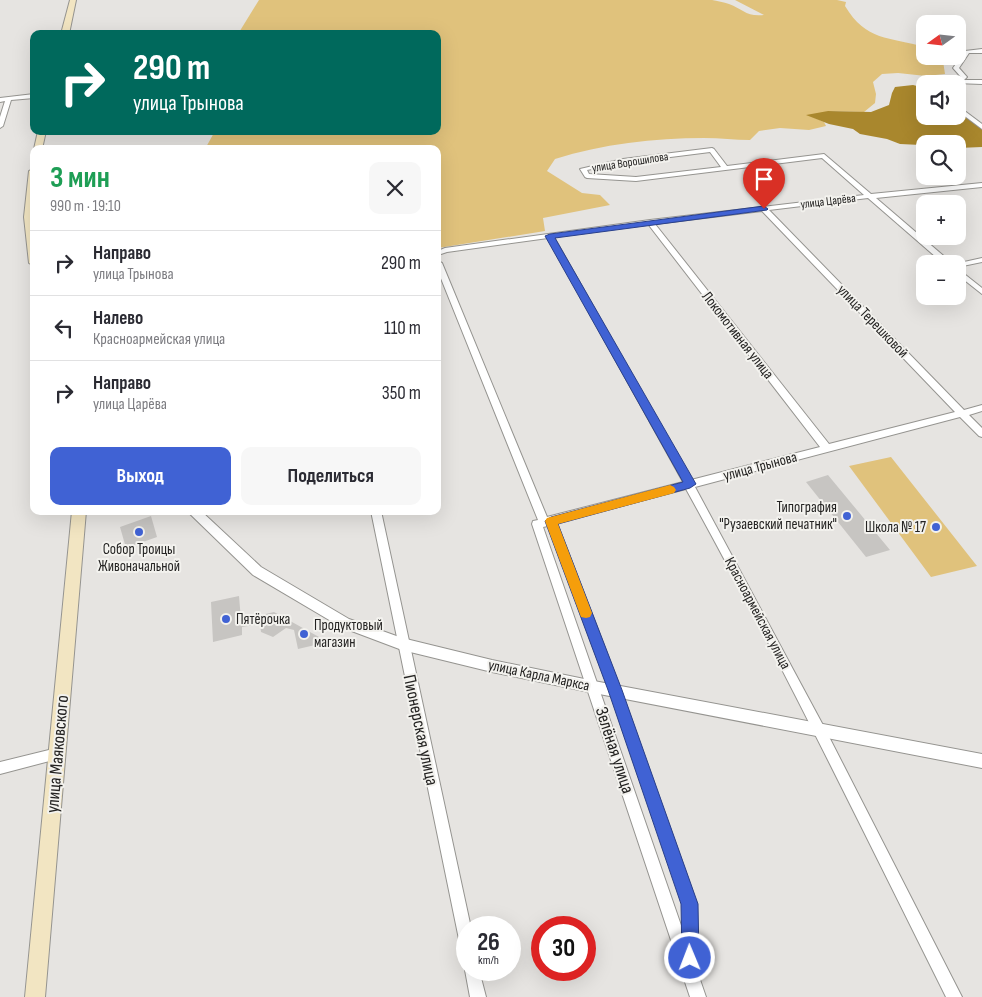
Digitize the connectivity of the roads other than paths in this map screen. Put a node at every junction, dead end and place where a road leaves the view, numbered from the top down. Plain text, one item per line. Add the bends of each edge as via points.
1 (73, 0) edge
2 (66, 30) edge
3 (982, 51) edge
4 (962, 75) edge
5 (982, 82) edge
6 (966, 83) edge
7 (30, 96) edge
8 (8, 99) junction
9 (0, 100) edge
10 (966, 114) edge
11 (0, 126) edge
12 (982, 127) edge
13 (726, 168) junction
14 (982, 185) edge
15 (30, 191) edge
16 (871, 196) junction
17 (764, 209) junction
18 (650, 222) junction
19 (550, 236) junction
20 (30, 241) edge
21 (441, 252) edge
22 (939, 255) edge
23 (982, 260) edge
24 (966, 263) edge
25 (441, 270) edge
26 (966, 278) edge
27 (982, 292) edge
28 (982, 408) edge
29 (961, 413) junction
30 (982, 434) edge
31 (826, 448) junction
32 (690, 484) junction
33 (79, 515) edge
34 (197, 515) edge
35 (377, 515) edge
36 (544, 523) junction
37 (402, 644) junction
38 (594, 687) junction
39 (615, 690) junction
40 (820, 731) junction
41 (57, 754) junction
42 (982, 761) edge
43 (0, 768) edge
44 (461, 916) edge
45 (691, 975) junction
46 (474, 981) edge
47 (35, 997) edge
48 (478, 997) edge
49 (698, 997) edge
50 (954, 997) edge

1 - 2 main road
3 - 4 street via 967,52 956,68
5 - 6 street
7 - 8 street
8 - 9 street
8 - 11 street
10 - 12 street
13 - 13 street, улица Ворошилова via 636,179 587,176 583,169 623,160 712,150
13 - 16 street, улица Ворошилова via 822,156
14 - 16 street, улица Царёва
15 - 20 main road
16 - 17 street, улица Царёва
16 - 22 street
17 - 18 street, улица Царёва
17 - 29 street, улица Терешковой
18 - 19 street, улица Царёва
18 - 31 street, Локомотивная улица
19 - 21 street, улица Царёва
19 - 32 street, Красноармейская улица
23 - 24 street
25 - 36 street, Зелёная улица
26 - 27 street
28 - 29 street, улица Трынова
29 - 30 street, улица Терешковой
29 - 31 street, улица Трынова
31 - 32 street, улица Трынова
32 - 36 street, улица Трынова
32 - 40 street, Красноармейская улица
33 - 41 main road, улица Маяковского
34 - 37 street, улица Карла Маркса via 257,571 345,622
35 - 37 street, Пионерская улица
36 - 38 street, Зелёная улица
36 - 39 street, Зелёная улица
37 - 38 street, улица Карла Маркса
37 - 44 street, Пионерская улица
38 - 39 street, улица Карла Маркса
38 - 45 street, Зелёная улица
39 - 40 street, улица Карла Маркса
39 - 45 street, Зелёная улица via 690,904
40 - 42 street, улица Карла Маркса
40 - 50 street, Красноармейская улица
41 - 43 street
41 - 47 main road, улица Маяковского
45 - 49 street, Зелёная улица
46 - 48 street

